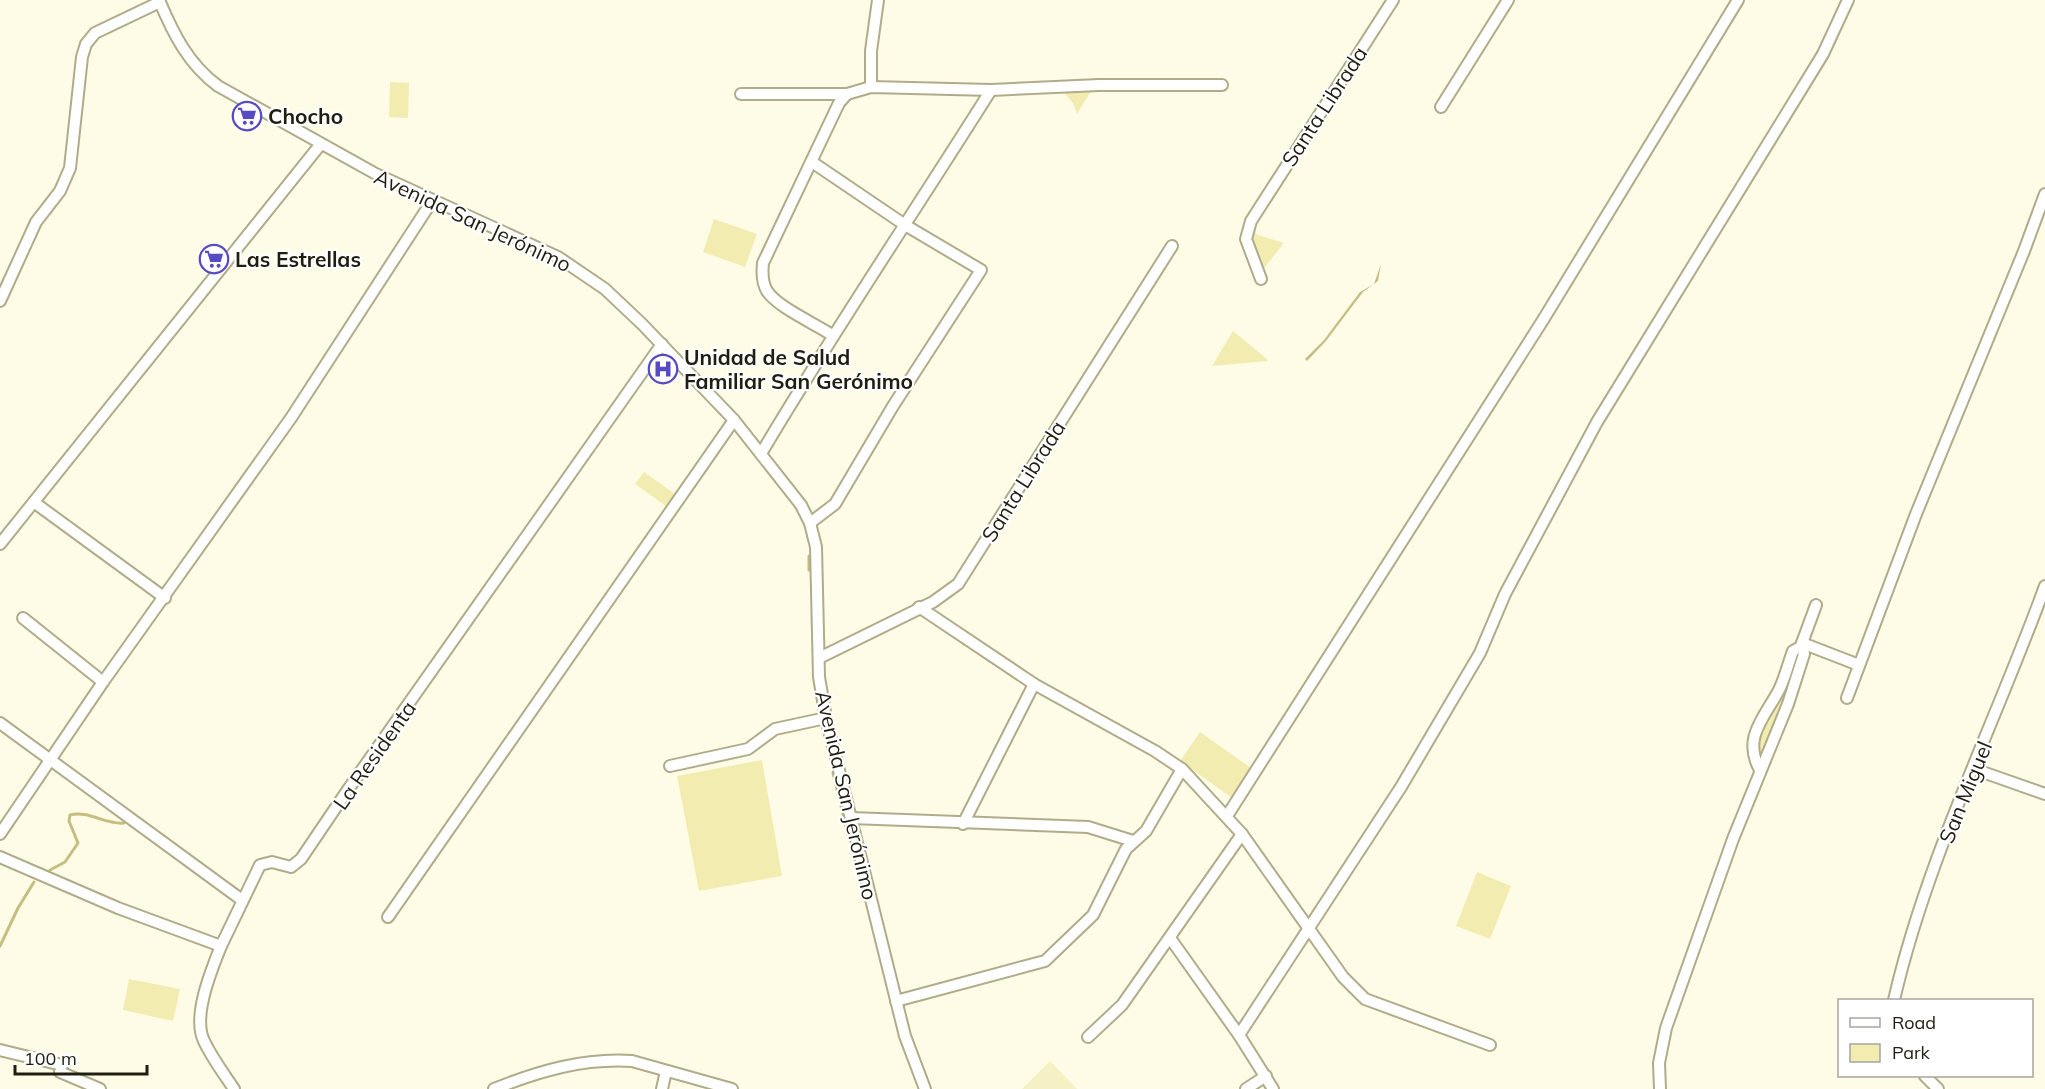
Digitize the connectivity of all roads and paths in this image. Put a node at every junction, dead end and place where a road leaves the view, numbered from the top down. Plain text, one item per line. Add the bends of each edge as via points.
1 (878, 0) edge
2 (1393, 0) edge
3 (1508, 0) edge
4 (1737, 0) edge
5 (1848, 0) edge
6 (159, 1) edge
7 (1222, 85) dead end
8 (871, 87) junction
9 (991, 90) junction
10 (741, 94) dead end
11 (847, 94) junction
12 (1441, 107) dead end
13 (320, 145) junction
14 (812, 162) junction
15 (2045, 194) edge
16 (432, 201) junction
17 (905, 225) junction
18 (1172, 246) dead end
19 (1261, 279) dead end
20 (0, 301) edge
21 (832, 335) junction
22 (662, 344) junction
23 (734, 420) junction
24 (762, 452) junction
25 (35, 503) junction
26 (810, 523) junction
27 (0, 544) edge
28 (2045, 586) edge
29 (165, 598) junction
30 (1816, 605) dead end
31 (920, 608) junction
32 (23, 618) dead end
33 (1802, 644) junction
34 (819, 658) junction
35 (1859, 665) junction
36 (104, 682) junction
37 (1034, 684) junction
38 (1847, 698) dead end
39 (826, 718) junction
40 (0, 723) edge
41 (51, 760) junction
42 (670, 766) dead end
43 (1182, 769) junction
44 (1974, 769) junction
45 (1760, 771) junction
46 (2045, 794) edge
47 (1227, 816) junction
48 (851, 818) junction
49 (963, 824) junction
50 (0, 834) edge
51 (1242, 834) junction
52 (1133, 841) junction
53 (0, 857) edge
54 (242, 900) junction
55 (388, 917) dead end
56 (1308, 928) junction
57 (1170, 938) junction
58 (220, 946) junction
59 (1894, 999) edge
60 (896, 1001) junction
61 (1239, 1035) junction
62 (1088, 1037) dead end
63 (1490, 1045) dead end
64 (0, 1050) edge
65 (666, 1071) junction
66 (1266, 1076) junction
67 (1926, 1077) edge
68 (100, 1089) edge
69 (234, 1089) edge
70 (494, 1089) edge
71 (662, 1089) edge
72 (732, 1089) edge
73 (925, 1089) edge
74 (1246, 1089) edge
75 (1273, 1089) edge
76 (1660, 1089) edge
77 (1938, 1089) edge

1 - 8 street
2 - 19 street, Santa Librada via 1251,221 1246,239
3 - 12 street
4 - 47 street via 1543,320
5 - 56 street via 1823,54 1597,422 1505,594 1480,653 1401,787
6 - 13 street, Avenida San Jerónimo via 183,48 206,77
6 - 20 street via 95,33 86,44 70,168 60,191 36,222
7 - 9 street
8 - 9 street
8 - 11 street
9 - 17 street
10 - 11 street
11 - 14 street
13 - 16 street, Avenida San Jerónimo
13 - 25 street
14 - 17 street
14 - 21 street via 764,263 763,283 772,297
15 - 35 street
16 - 22 street, Avenida San Jerónimo via 566,262 604,290
16 - 29 street via 291,418
17 - 21 street
17 - 26 street via 981,270 835,504
18 - 31 street, Santa Librada via 958,584
21 - 24 street
22 - 23 street, Avenida San Jerónimo
22 - 54 street, La Residenta via 302,860 291,867 272,862 260,865
23 - 24 street, Avenida San Jerónimo
23 - 55 street
24 - 26 street, Avenida San Jerónimo
25 - 27 street
25 - 29 street
26 - 34 street, Avenida San Jerónimo via 816,547
28 - 44 street, San Miguel
29 - 36 street
30 - 33 street
31 - 34 street, Santa Librada
31 - 37 street
32 - 36 street
33 - 35 street
33 - 45 street via 1804,654 1788,704
33 - 45 street via 1793,651 1780,687 1754,729 1754,756
34 - 39 street, Avenida San Jerónimo
35 - 38 street
36 - 41 street
37 - 43 street
37 - 49 street
39 - 42 street via 775,729 748,749
39 - 48 street, Avenida San Jerónimo
40 - 41 street
41 - 50 street
41 - 54 street
43 - 47 street
43 - 52 street via 1146,831
44 - 46 street
44 - 59 street, San Miguel via 1922,901
45 - 76 street via 1666,1028 1659,1063
47 - 51 street
48 - 49 street
48 - 60 street, Avenida San Jerónimo
49 - 52 street via 1088,827
51 - 56 street
51 - 57 street
52 - 60 street via 1093,915 1045,961
53 - 58 street via 118,908
54 - 58 street, La Residenta
56 - 61 street
56 - 63 street via 1343,977 1365,999
57 - 61 street
57 - 62 street via 1122,1005
58 - 69 street, La Residenta via 209,977 200,1025 203,1040
60 - 73 street, Avenida San Jerónimo
61 - 66 street
64 - 68 street via 61,1068
65 - 70 street via 632,1061 599,1061 549,1069
65 - 71 street
65 - 72 street
66 - 74 street
66 - 75 street
67 - 77 street

